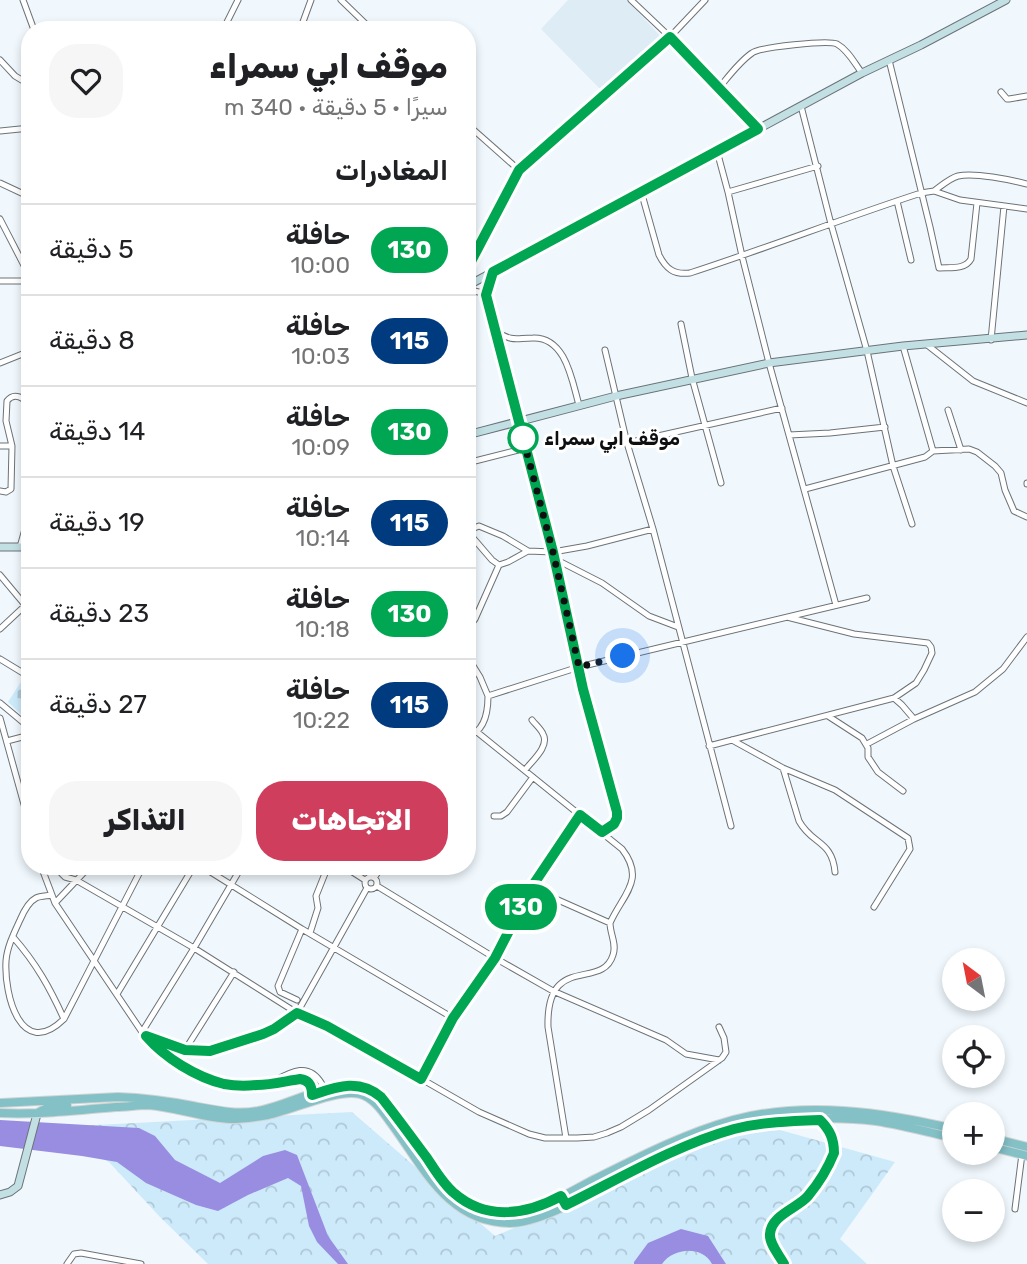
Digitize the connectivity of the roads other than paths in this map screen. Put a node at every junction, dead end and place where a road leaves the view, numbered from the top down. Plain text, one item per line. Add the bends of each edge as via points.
1 (23, 0) edge
2 (238, 0) edge
3 (311, 0) edge
4 (341, 0) edge
5 (631, 0) edge
6 (705, 0) edge
7 (1005, 0) edge
8 (31, 21) edge
9 (228, 21) edge
10 (303, 21) edge
11 (363, 21) edge
12 (670, 37) junction
13 (0, 60) edge
14 (889, 60) junction
15 (862, 73) junction
16 (21, 80) edge
17 (719, 88) junction
18 (1002, 92) dead end
19 (1027, 96) edge
20 (801, 106) junction
21 (21, 129) edge
22 (758, 129) junction
23 (0, 131) edge
24 (476, 132) edge
25 (717, 151) junction
26 (818, 166) junction
27 (519, 170) junction
28 (0, 183) edge
29 (1027, 184) edge
30 (641, 191) junction
31 (934, 191) junction
32 (728, 192) junction
33 (21, 193) edge
34 (922, 193) junction
35 (897, 201) junction
36 (977, 203) junction
37 (1004, 206) junction
38 (1027, 209) edge
39 (0, 219) edge
40 (831, 223) junction
41 (476, 252) edge
42 (742, 256) junction
43 (911, 260) dead end
44 (21, 261) edge
45 (493, 272) junction
46 (21, 280) edge
47 (0, 281) edge
48 (476, 282) edge
49 (476, 291) edge
50 (486, 295) junction
51 (681, 324) dead end
52 (496, 332) junction
53 (1027, 335) edge
54 (991, 340) junction
55 (926, 344) junction
56 (903, 346) junction
57 (605, 350) dead end
58 (867, 351) junction
59 (21, 355) edge
60 (0, 363) edge
61 (769, 363) junction
62 (692, 379) junction
63 (616, 396) junction
64 (21, 398) edge
65 (1027, 403) edge
66 (579, 405) junction
67 (3, 407) edge
68 (782, 408) junction
69 (948, 410) dead end
70 (519, 421) junction
71 (705, 426) junction
72 (885, 427) junction
73 (476, 433) edge
74 (789, 435) junction
75 (627, 443) junction
76 (0, 446) edge
77 (12, 446) junction
78 (526, 448) junction
79 (961, 450) junction
80 (933, 451) junction
81 (476, 461) edge
82 (893, 466) junction
83 (721, 484) dead end
84 (805, 489) junction
85 (0, 491) edge
86 (1027, 517) edge
87 (912, 524) dead end
88 (476, 526) edge
89 (653, 529) junction
90 (476, 541) edge
91 (21, 543) edge
92 (0, 547) edge
93 (20, 547) joint
94 (528, 551) junction
95 (553, 552) junction
96 (555, 559) junction
97 (499, 565) junction
98 (0, 575) edge
99 (21, 597) edge
100 (867, 598) dead end
101 (836, 605) junction
102 (21, 609) edge
103 (476, 617) edge
104 (785, 617) junction
105 (678, 627) junction
106 (0, 629) edge
107 (1027, 637) edge
108 (682, 642) junction
109 (0, 659) edge
110 (579, 667) junction
111 (476, 671) edge
112 (21, 672) edge
113 (488, 695) junction
114 (894, 698) junction
115 (0, 702) edge
116 (828, 716) junction
117 (0, 718) edge
118 (914, 719) junction
119 (21, 720) edge
120 (532, 720) dead end
121 (477, 732) joint
122 (21, 737) edge
123 (732, 740) junction
124 (7, 741) junction
125 (867, 744) junction
126 (709, 746) junction
127 (782, 768) junction
128 (525, 770) junction
129 (533, 777) junction
130 (903, 791) dead end
131 (21, 793) edge
132 (580, 815) junction
133 (494, 816) dead end
134 (731, 826) dead end
135 (602, 832) junction
136 (835, 872) dead end
137 (44, 875) edge
138 (53, 875) edge
139 (64, 875) edge
140 (81, 875) edge
141 (139, 875) edge
142 (189, 875) edge
143 (216, 875) edge
144 (237, 875) edge
145 (324, 875) edge
146 (358, 875) edge
147 (374, 877) joint
148 (46, 880) junction
149 (76, 880) junction
150 (366, 880) junction
151 (232, 884) junction
152 (377, 886) junction
153 (367, 888) junction
154 (531, 888) junction
155 (52, 895) junction
156 (55, 903) junction
157 (123, 906) junction
158 (874, 907) dead end
159 (610, 923) junction
160 (158, 927) junction
161 (302, 929) junction
162 (310, 933) junction
163 (13, 937) junction
164 (334, 947) junction
165 (194, 948) junction
166 (495, 958) junction
167 (94, 960) junction
168 (234, 972) junction
169 (553, 991) junction
170 (117, 993) junction
171 (297, 1000) dead end
172 (297, 1013) junction
173 (453, 1018) junction
174 (64, 1019) junction
175 (719, 1027) dead end
176 (144, 1034) junction
177 (185, 1050) junction
178 (719, 1060) junction
179 (421, 1079) junction
180 (268, 1084) junction
181 (322, 1084) dead end
182 (312, 1095) junction
183 (118, 1097) junction
184 (0, 1103) edge
185 (0, 1114) edge
186 (834, 1115) junction
187 (37, 1116) junction
188 (820, 1120) junction
189 (942, 1126) edge
190 (942, 1135) edge
191 (566, 1138) junction
192 (1005, 1144) edge
193 (1005, 1149) edge
194 (1025, 1152) edge
195 (654, 1156) junction
196 (0, 1195) edge
197 (561, 1196) junction
198 (566, 1205) junction
199 (1015, 1209) dead end
200 (68, 1264) edge
201 (141, 1264) edge
202 (784, 1264) edge

1 - 8 street
2 - 9 street
3 - 10 street
4 - 11 street
5 - 12 street
6 - 12 street
7 - 14 main road
12 - 17 street
12 - 27 street
13 - 16 street
14 - 15 main road
14 - 34 street
15 - 17 street via 843,48 822,42 760,49
15 - 20 main road
17 - 22 street
18 - 19 street via 1009,99
20 - 22 main road
20 - 26 street
21 - 23 street
22 - 25 main road
24 - 27 street
25 - 30 main road
25 - 32 street
26 - 32 street
26 - 40 street
27 - 41 street
28 - 33 street
29 - 31 street via 962,175
30 - 42 street via 659,255 670,271 690,273
30 - 45 main road
31 - 34 street
31 - 36 street
32 - 42 street
34 - 35 street
34 - 36 street via 939,268 961,267 971,259
35 - 40 street
35 - 43 street
36 - 37 street
37 - 38 street
37 - 54 street
39 - 44 street
40 - 42 street
40 - 58 street
42 - 61 street
45 - 48 main road
45 - 50 street
46 - 47 street
49 - 50 street
50 - 52 street
51 - 62 street
52 - 66 street via 512,340 543,340 556,348 565,360
52 - 70 street
53 - 54 main road
54 - 55 main road
55 - 56 main road
55 - 65 street via 973,381
56 - 58 main road
56 - 80 street
57 - 63 street
58 - 61 main road
58 - 72 street
59 - 60 street
61 - 62 main road
61 - 68 street
62 - 63 main road
62 - 71 street
63 - 66 main road
63 - 75 street
64 - 67 street via 8,399
66 - 70 main road
67 - 77 street
68 - 71 street
68 - 74 street
69 - 79 street
70 - 73 main road
70 - 78 street
71 - 75 street
71 - 83 street
72 - 74 street
72 - 82 street
74 - 84 street
75 - 89 street
76 - 77 street
77 - 85 street via 11,489
78 - 81 street
78 - 95 street
79 - 80 street
79 - 86 street via 977,452 995,466 1014,511
80 - 82 street
82 - 84 street
82 - 87 street
84 - 101 street
88 - 94 street
89 - 95 street
89 - 105 street
90 - 97 street
91 - 93 street
92 - 93 main road
94 - 95 street
94 - 97 street
95 - 96 street
96 - 105 street via 602,583 649,616
96 - 110 street
97 - 103 street
98 - 99 street
100 - 101 street
101 - 104 street
102 - 106 street
104 - 108 street
104 - 114 street via 854,634 928,643 932,653 916,683
105 - 108 street
107 - 118 street via 1003,669 975,692
108 - 110 street
108 - 126 street
109 - 112 street
110 - 113 street
110 - 135 street via 617,812 614,824
111 - 113 street
113 - 121 street
114 - 116 street
114 - 118 street
115 - 119 street
116 - 123 street
116 - 125 street
117 - 124 street
118 - 125 street
120 - 128 street via 545,739
121 - 128 street
122 - 124 street
123 - 126 street
123 - 127 street
124 - 131 street
125 - 130 street via 868,757 878,772
126 - 134 street
127 - 136 street via 803,829 831,854
127 - 158 street via 835,790 908,838 910,849
128 - 129 street
129 - 132 street
129 - 133 street via 507,812
132 - 135 street
132 - 154 street
135 - 159 street via 631,859 634,873
137 - 148 street
138 - 148 street
139 - 149 street
140 - 149 street
141 - 157 street
142 - 160 street
143 - 151 street
144 - 151 street
145 - 162 street
146 - 150 street
147 - 150 street
147 - 152 street
148 - 155 street
149 - 156 street
149 - 157 street
150 - 153 street
151 - 161 street
151 - 165 street
152 - 153 street
152 - 166 street
153 - 164 street
154 - 159 street
154 - 166 street
155 - 156 street
155 - 163 street via 29,904
156 - 167 street
157 - 160 street
157 - 167 street
159 - 169 street via 615,946 609,963 596,972 568,978
160 - 165 street
160 - 170 street
161 - 162 street
161 - 171 street via 278,986 280,992
162 - 164 street
163 - 174 street via 41,972
163 - 174 street via 6,971 19,1021 28,1031 40,1033
164 - 172 street
164 - 173 street
165 - 168 street
165 - 176 street
166 - 169 street
166 - 173 street
167 - 170 street
167 - 174 street
168 - 172 street
168 - 177 street
169 - 178 street via 666,1040 686,1054
169 - 191 street via 548,1027
170 - 176 street
172 - 177 street via 274,1029 239,1042 210,1051
172 - 179 street
173 - 179 street
175 - 178 street via 726,1052
176 - 177 street
176 - 180 street via 180,1064 214,1080 232,1085
178 - 191 street via 621,1127 594,1137
179 - 191 street via 529,1134
180 - 181 street via 304,1070
180 - 182 street via 300,1079 309,1084
182 - 183 main road via 238,1113
182 - 197 main road via 358,1085 375,1092 452,1192 481,1209 522,1212
183 - 184 main road
183 - 187 main road via 49,1107
185 - 187 main road
186 - 188 main road
186 - 189 main road via 889,1115
186 - 190 main road
186 - 195 main road via 781,1112 744,1118 711,1127
187 - 196 main road via 18,1186
187 - 198 main road via 147,1105 231,1119 276,1114 325,1096 359,1094 370,1098 444,1195 465,1212 512,1223
188 - 195 main road via 734,1129
188 - 202 street via 832,1136 834,1153 807,1197 770,1232
192 - 194 main road
193 - 194 main road
194 - 199 street
195 - 197 main road
195 - 198 main road
197 - 198 main road
200 - 201 street via 80,1253

